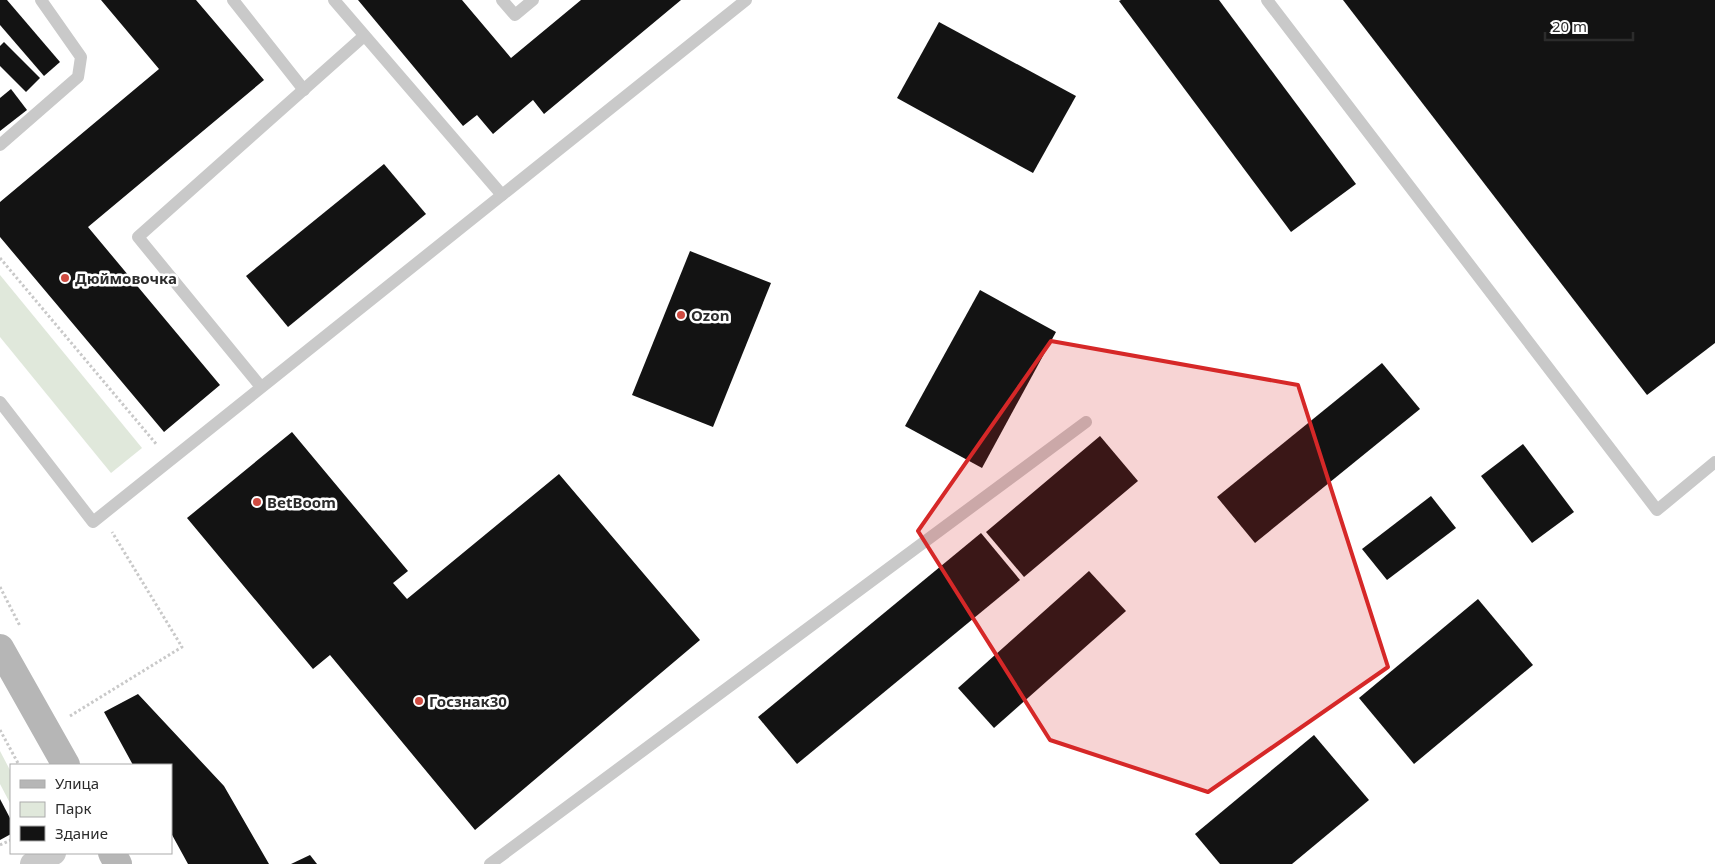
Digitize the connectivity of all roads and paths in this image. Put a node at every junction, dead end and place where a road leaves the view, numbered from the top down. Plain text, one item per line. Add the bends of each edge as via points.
1 (41, 0) edge
2 (233, 0) edge
3 (334, 0) edge
4 (502, 0) edge
5 (533, 0) edge
6 (746, 0) edge
7 (1267, 0) edge
8 (364, 36) junction
9 (304, 90) junction
10 (0, 144) edge
11 (502, 195) junction
12 (261, 387) junction
13 (0, 402) edge
14 (1086, 422) dead end
15 (1715, 462) edge
16 (0, 648) edge
17 (0, 730) edge
18 (18, 764) edge
19 (65, 764) edge
20 (52, 854) edge
21 (32, 864) edge
22 (490, 864) edge

1 - 10 lane via 81,57 78,77
2 - 9 lane
3 - 8 lane
4 - 5 lane via 515,15
6 - 11 lane
7 - 15 lane via 1657,510
8 - 9 lane
8 - 11 lane
9 - 12 lane via 138,237
11 - 12 lane
12 - 13 lane via 93,522
14 - 22 lane
16 - 19 main road
17 - 18 path
20 - 21 street

